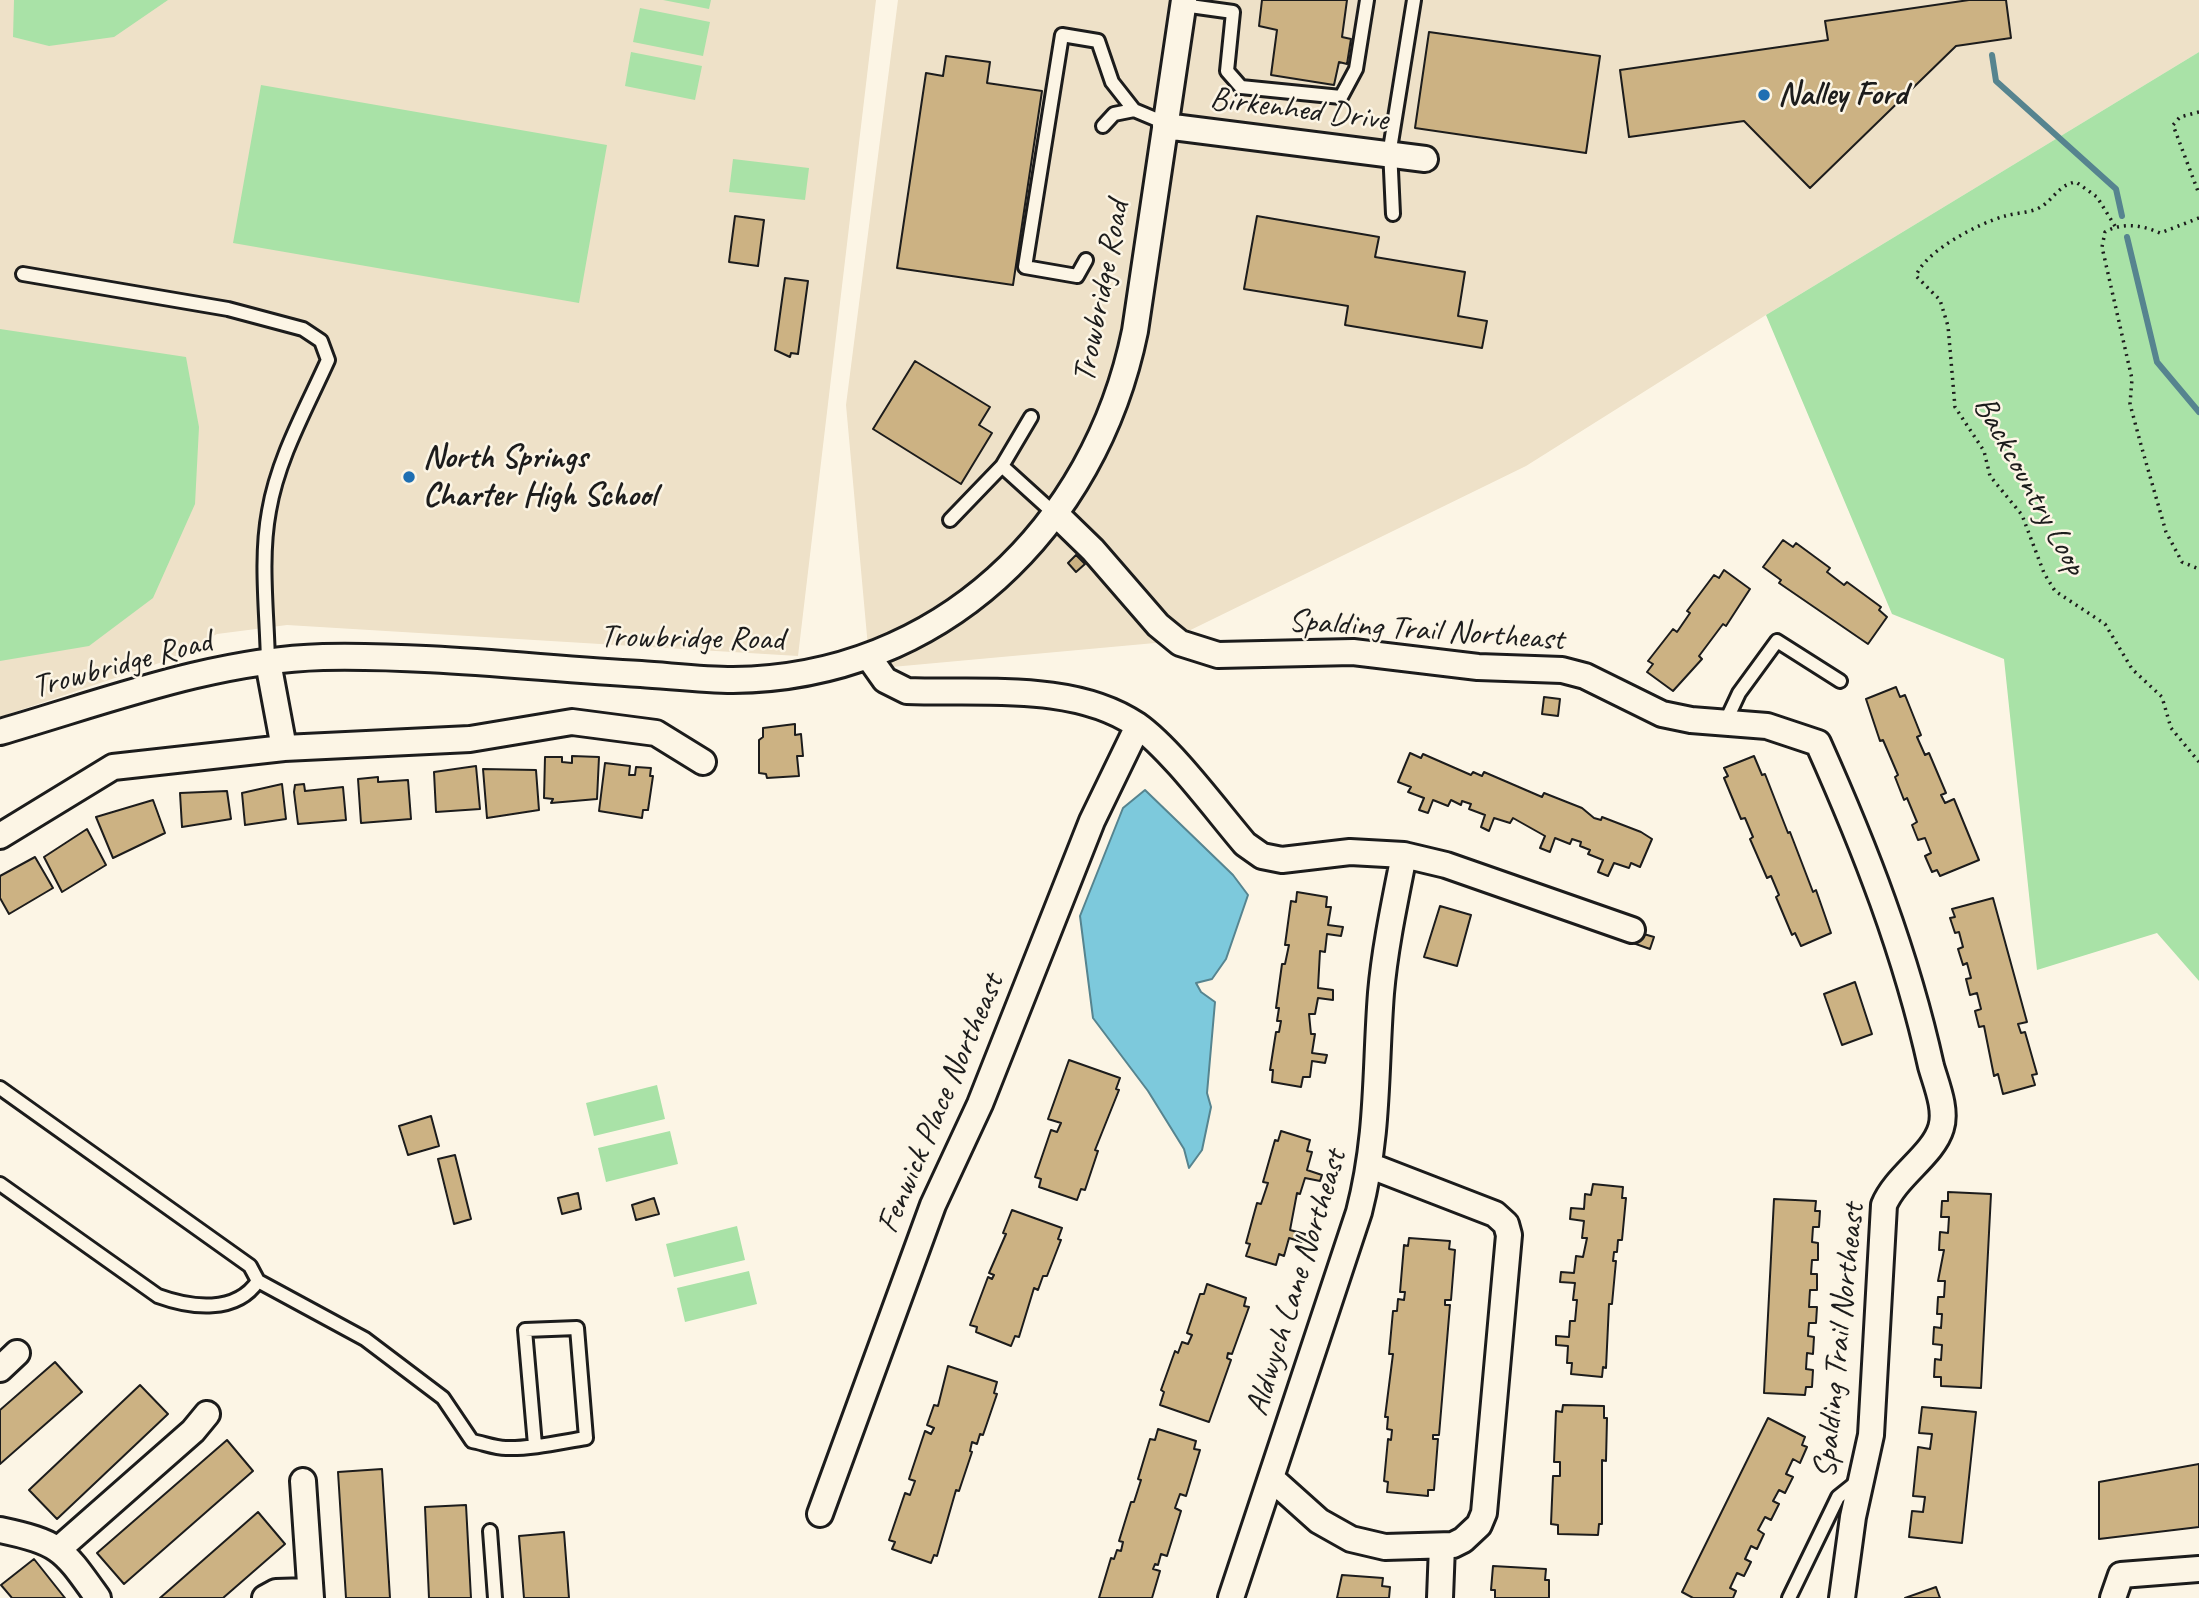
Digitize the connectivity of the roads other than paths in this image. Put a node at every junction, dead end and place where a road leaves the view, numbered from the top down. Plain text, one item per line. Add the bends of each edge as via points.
1 (1367, 0) edge
2 (1414, 0) edge
3 (1183, 3) edge
4 (1234, 6) edge
5 (1134, 110) junction
6 (1165, 124) junction
7 (1103, 126) dead end
8 (1390, 155) junction
9 (1425, 159) dead end
10 (1393, 214) dead end
11 (1086, 260) dead end
12 (23, 274) dead end
13 (1031, 416) dead end
14 (1002, 466) junction
15 (1057, 515) junction
16 (950, 520) dead end
17 (868, 656) junction
18 (268, 662) junction
19 (1840, 681) dead end
20 (1725, 723) junction
21 (1138, 726) junction
22 (0, 732) edge
23 (284, 748) junction
24 (703, 762) dead end
25 (0, 836) edge
26 (1404, 855) junction
27 (1632, 930) dead end
28 (0, 1088) edge
29 (1371, 1166) junction
30 (0, 1184) edge
31 (258, 1281) junction
32 (207, 1414) dead end
33 (535, 1445) junction
34 (1271, 1478) junction
35 (1861, 1479) junction
36 (303, 1481) dead end
37 (820, 1514) dead end
38 (0, 1530) edge
39 (490, 1531) dead end
40 (1442, 1546) junction
41 (60, 1548) junction
42 (2199, 1569) edge
43 (310, 1595) edge
44 (98, 1598) edge
45 (265, 1598) edge
46 (495, 1598) edge
47 (1231, 1598) edge
48 (1440, 1598) edge
49 (1789, 1598) edge
50 (1842, 1598) edge
51 (2113, 1598) edge

1 - 4 lane via 1356,69 1341,97 1241,87 1227,71
2 - 8 lane
3 - 4 lane
3 - 6 street, Trowbridge Road
5 - 6 lane
5 - 7 lane via 1114,114
5 - 11 lane via 1112,82 1098,41 1062,36 1025,267 1077,276
6 - 8 street, Birkenhed Drive
6 - 15 street, Trowbridge Road via 1127,367 1103,436
8 - 9 street, Birkenhed Drive
8 - 10 lane
12 - 18 lane via 228,309 303,329 321,341 328,360 282,460 268,511
13 - 14 lane
14 - 15 lane
14 - 16 lane
15 - 17 street, Trowbridge Road via 1017,561 975,598 922,632
15 - 20 street, Spalding Trail Northeast via 1158,625 1197,650 1218,655 1353,652 1478,667 1562,670 1586,676 1662,713
17 - 18 street, Trowbridge Road via 804,673 734,680 366,657
17 - 21 street via 885,680 907,691 1068,696 1105,707
18 - 22 street, Trowbridge Road via 200,676
18 - 23 street
19 - 20 lane via 1777,641 1739,693
20 - 35 street, Spalding Trail Northeast via 1768,726 1818,743 1892,925 1943,1114 1937,1138 1891,1189 1884,1205 1871,1435
21 - 26 street via 1245,844 1262,856 1282,860 1350,852
21 - 37 street, Fenwick Place Northeast via 1092,821 980,1104 933,1205
23 - 24 street via 470,740 572,722 656,733
23 - 25 street via 113,767
26 - 27 street via 1446,865
26 - 29 street, Aldwych Lane Northeast via 1381,993
28 - 31 lane via 250,1266
29 - 34 street, Aldwych Lane Northeast
29 - 40 street via 1495,1214 1506,1224 1509,1235 1484,1513 1464,1540
30 - 31 lane via 158,1296 186,1306 222,1304 248,1296
31 - 33 lane via 365,1339 443,1398 472,1441 506,1448
32 - 41 street
33 - 33 lane via 586,1438 578,1328 524,1330
34 - 40 street via 1318,1521 1351,1539 1385,1547
34 - 47 street, Aldwych Lane Northeast
35 - 49 lane via 1838,1497
35 - 50 street, Spalding Trail Northeast
36 - 43 street
38 - 41 street
39 - 46 lane
40 - 48 street
41 - 44 street
42 - 51 street via 2121,1574
43 - 45 street via 276,1592

